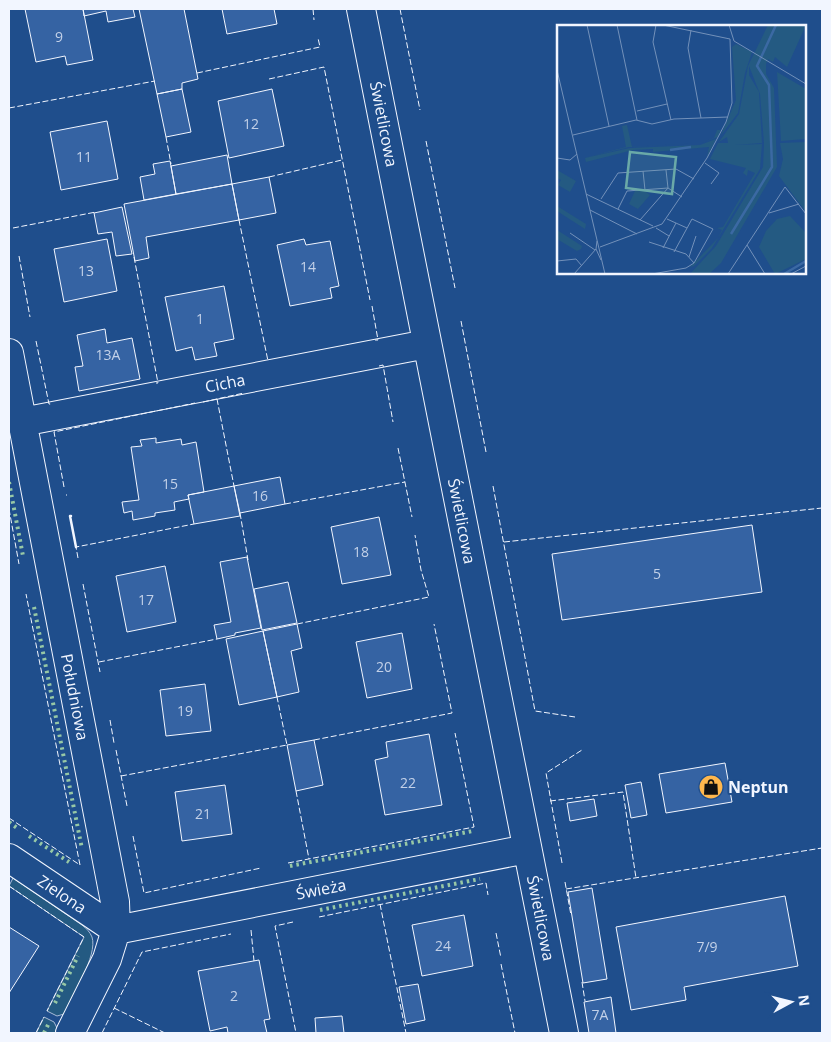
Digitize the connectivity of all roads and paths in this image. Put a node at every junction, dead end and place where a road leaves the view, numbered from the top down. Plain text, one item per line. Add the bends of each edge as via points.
1 (361, 9) edge
2 (427, 344) junction
3 (9, 353) edge
4 (22, 422) junction
5 (527, 849) junction
6 (9, 858) edge
7 (116, 930) junction
8 (70, 1033) edge
9 (564, 1033) edge

1 - 2 street, Świetlicowa
2 - 4 street, Cicha
2 - 5 street, Świetlicowa
3 - 4 street, Południowa
4 - 7 street, Południowa via 115,902
5 - 7 street, Świeża
5 - 9 street, Świetlicowa
6 - 7 street, Zielona
7 - 8 street, Południowa via 107,959

